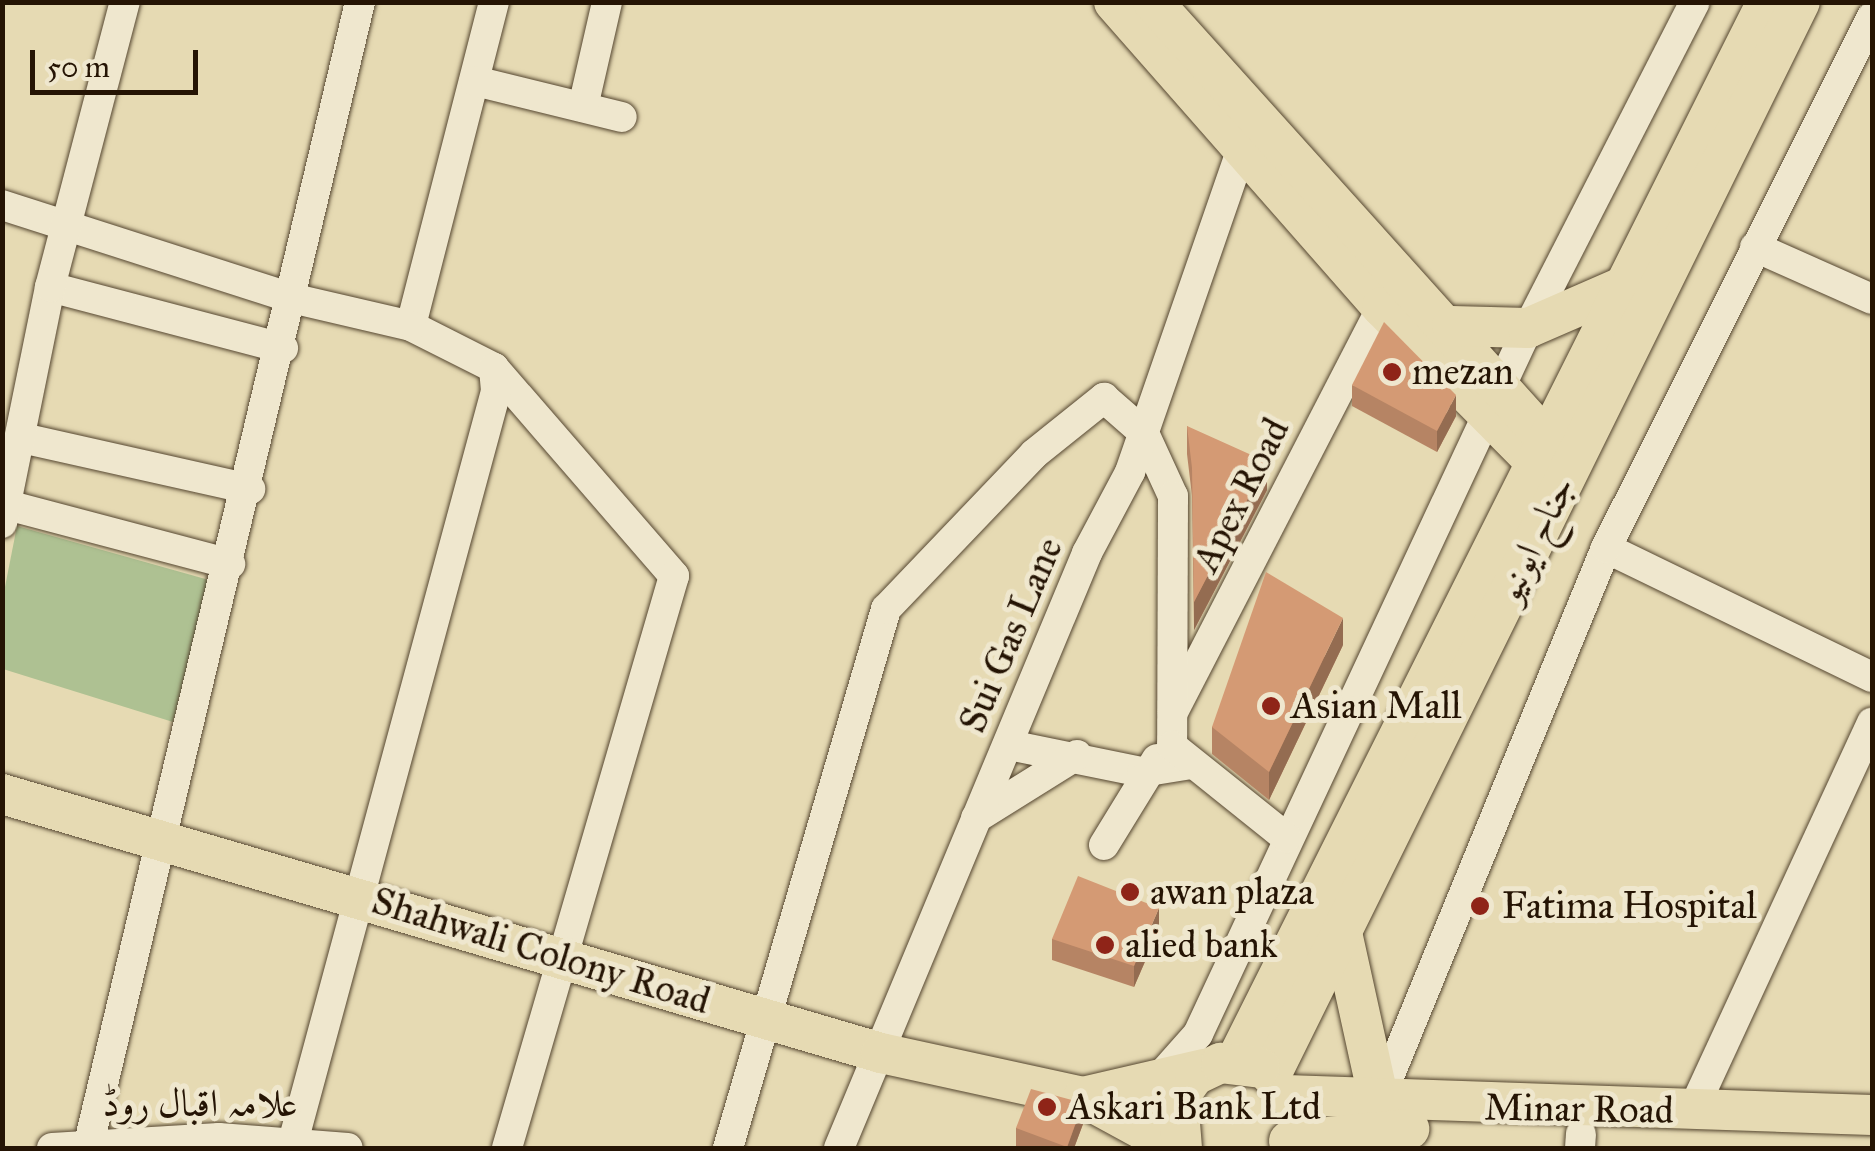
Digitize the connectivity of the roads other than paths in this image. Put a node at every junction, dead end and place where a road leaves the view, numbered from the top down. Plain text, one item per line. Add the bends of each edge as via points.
1 (124, 2) edge
2 (360, 2) edge
3 (494, 2) edge
4 (608, 2) edge
5 (1114, 2) edge
6 (1152, 2) edge
7 (1695, 2) edge
8 (1767, 2) edge
9 (1800, 2) edge
10 (1872, 18) edge
11 (476, 80) junction
12 (583, 107) junction
13 (622, 117) dead end
14 (1236, 124) junction
15 (2, 205) edge
16 (68, 225) junction
17 (1756, 247) junction
18 (1627, 285) junction
19 (50, 287) junction
20 (291, 298) junction
21 (1872, 300) edge
22 (1382, 307) junction
23 (411, 326) junction
24 (1452, 326) junction
25 (1528, 328) junction
26 (282, 348) junction
27 (494, 368) junction
28 (1497, 399) junction
29 (15, 400) edge
30 (1144, 432) junction
31 (22, 438) junction
32 (1555, 464) junction
33 (250, 489) junction
34 (4, 514) edge
35 (1606, 548) junction
36 (230, 564) junction
37 (1872, 677) edge
38 (1872, 723) edge
39 (1177, 743) junction
40 (1009, 745) junction
41 (1077, 755) junction
42 (1142, 772) junction
43 (2, 794) edge
44 (976, 818) junction
45 (1286, 838) junction
46 (156, 840) junction
47 (1104, 844) dead end
48 (361, 896) junction
49 (1341, 928) junction
50 (562, 957) junction
51 (771, 1022) junction
52 (881, 1053) junction
53 (1254, 1074) junction
54 (1152, 1086) junction
55 (1083, 1097) junction
56 (1380, 1105) junction
57 (1692, 1112) junction
58 (1872, 1115) edge
59 (1580, 1141) edge
60 (294, 1142) junction
61 (1872, 1142) edge
62 (89, 1143) junction
63 (1162, 1143) edge
64 (1303, 1143) edge
65 (52, 1148) edge
66 (348, 1148) edge
67 (506, 1148) edge
68 (728, 1148) edge
69 (839, 1148) edge

1 - 16 street
2 - 20 street
3 - 11 street
4 - 12 street
5 - 14 main road
6 - 14 main road
7 - 25 street
8 - 18 main road, جناح ایونیو
9 - 32 main road, جناح ایونیو
10 - 17 street
11 - 12 street
11 - 23 street via 421,259
12 - 13 street
14 - 22 main road
14 - 24 main road
14 - 30 street, Sui Gas Lane
15 - 16 street
16 - 19 street
16 - 20 street
17 - 21 street
17 - 35 street
18 - 25 main road
18 - 32 main road, جناح ایونیو
19 - 26 street
19 - 29 street
20 - 23 street
20 - 26 street
22 - 28 main road
22 - 39 street, Apex Road
23 - 27 street
24 - 25 main road
24 - 28 main road
25 - 28 street
26 - 33 street
27 - 48 street via 496,391
27 - 50 street via 674,576
28 - 32 main road
28 - 45 street
29 - 31 street
30 - 39 street via 1176,515
30 - 40 street, Sui Gas Lane
30 - 51 street via 1104,398 1034,454 886,609
31 - 33 street
31 - 34 street
32 - 49 main road, جناح ایونیو
32 - 53 main road, جناح ایونیو
33 - 36 street
34 - 36 street
35 - 37 street
35 - 56 street via 1388,1061
36 - 46 street
38 - 57 street
39 - 42 street
39 - 45 street
40 - 41 street
40 - 44 street, Sui Gas Lane
41 - 42 street
41 - 44 street
42 - 47 street
43 - 46 main road, Shahwali Colony Road
44 - 52 street, Sui Gas Lane
45 - 54 street via 1198,1034
46 - 48 main road, Shahwali Colony Road
46 - 62 street
48 - 50 main road, Shahwali Colony Road
48 - 60 street
49 - 53 main road, جناح ایونیو
49 - 56 main road
50 - 51 main road, Shahwali Colony Road
50 - 67 street
51 - 52 main road, Shahwali Colony Road
51 - 68 street
52 - 55 main road, Shahwali Colony Road
52 - 69 street, Sui Gas Lane
53 - 54 main road, Shahwali Colony Road
53 - 56 main road, Minar Road
53 - 63 main road via 1178,1098
53 - 64 main road
54 - 55 main road, Shahwali Colony Road
54 - 63 street
55 - 63 main road, Shahwali Colony Road
56 - 57 main road, Minar Road
57 - 58 main road, Minar Road
59 - 61 main road, Minar Road
59 - 64 main road, Minar Road
60 - 62 street, علامہ اقبال روڈ
60 - 66 street, علامہ اقبال روڈ
62 - 65 street, علامہ اقبال روڈ

